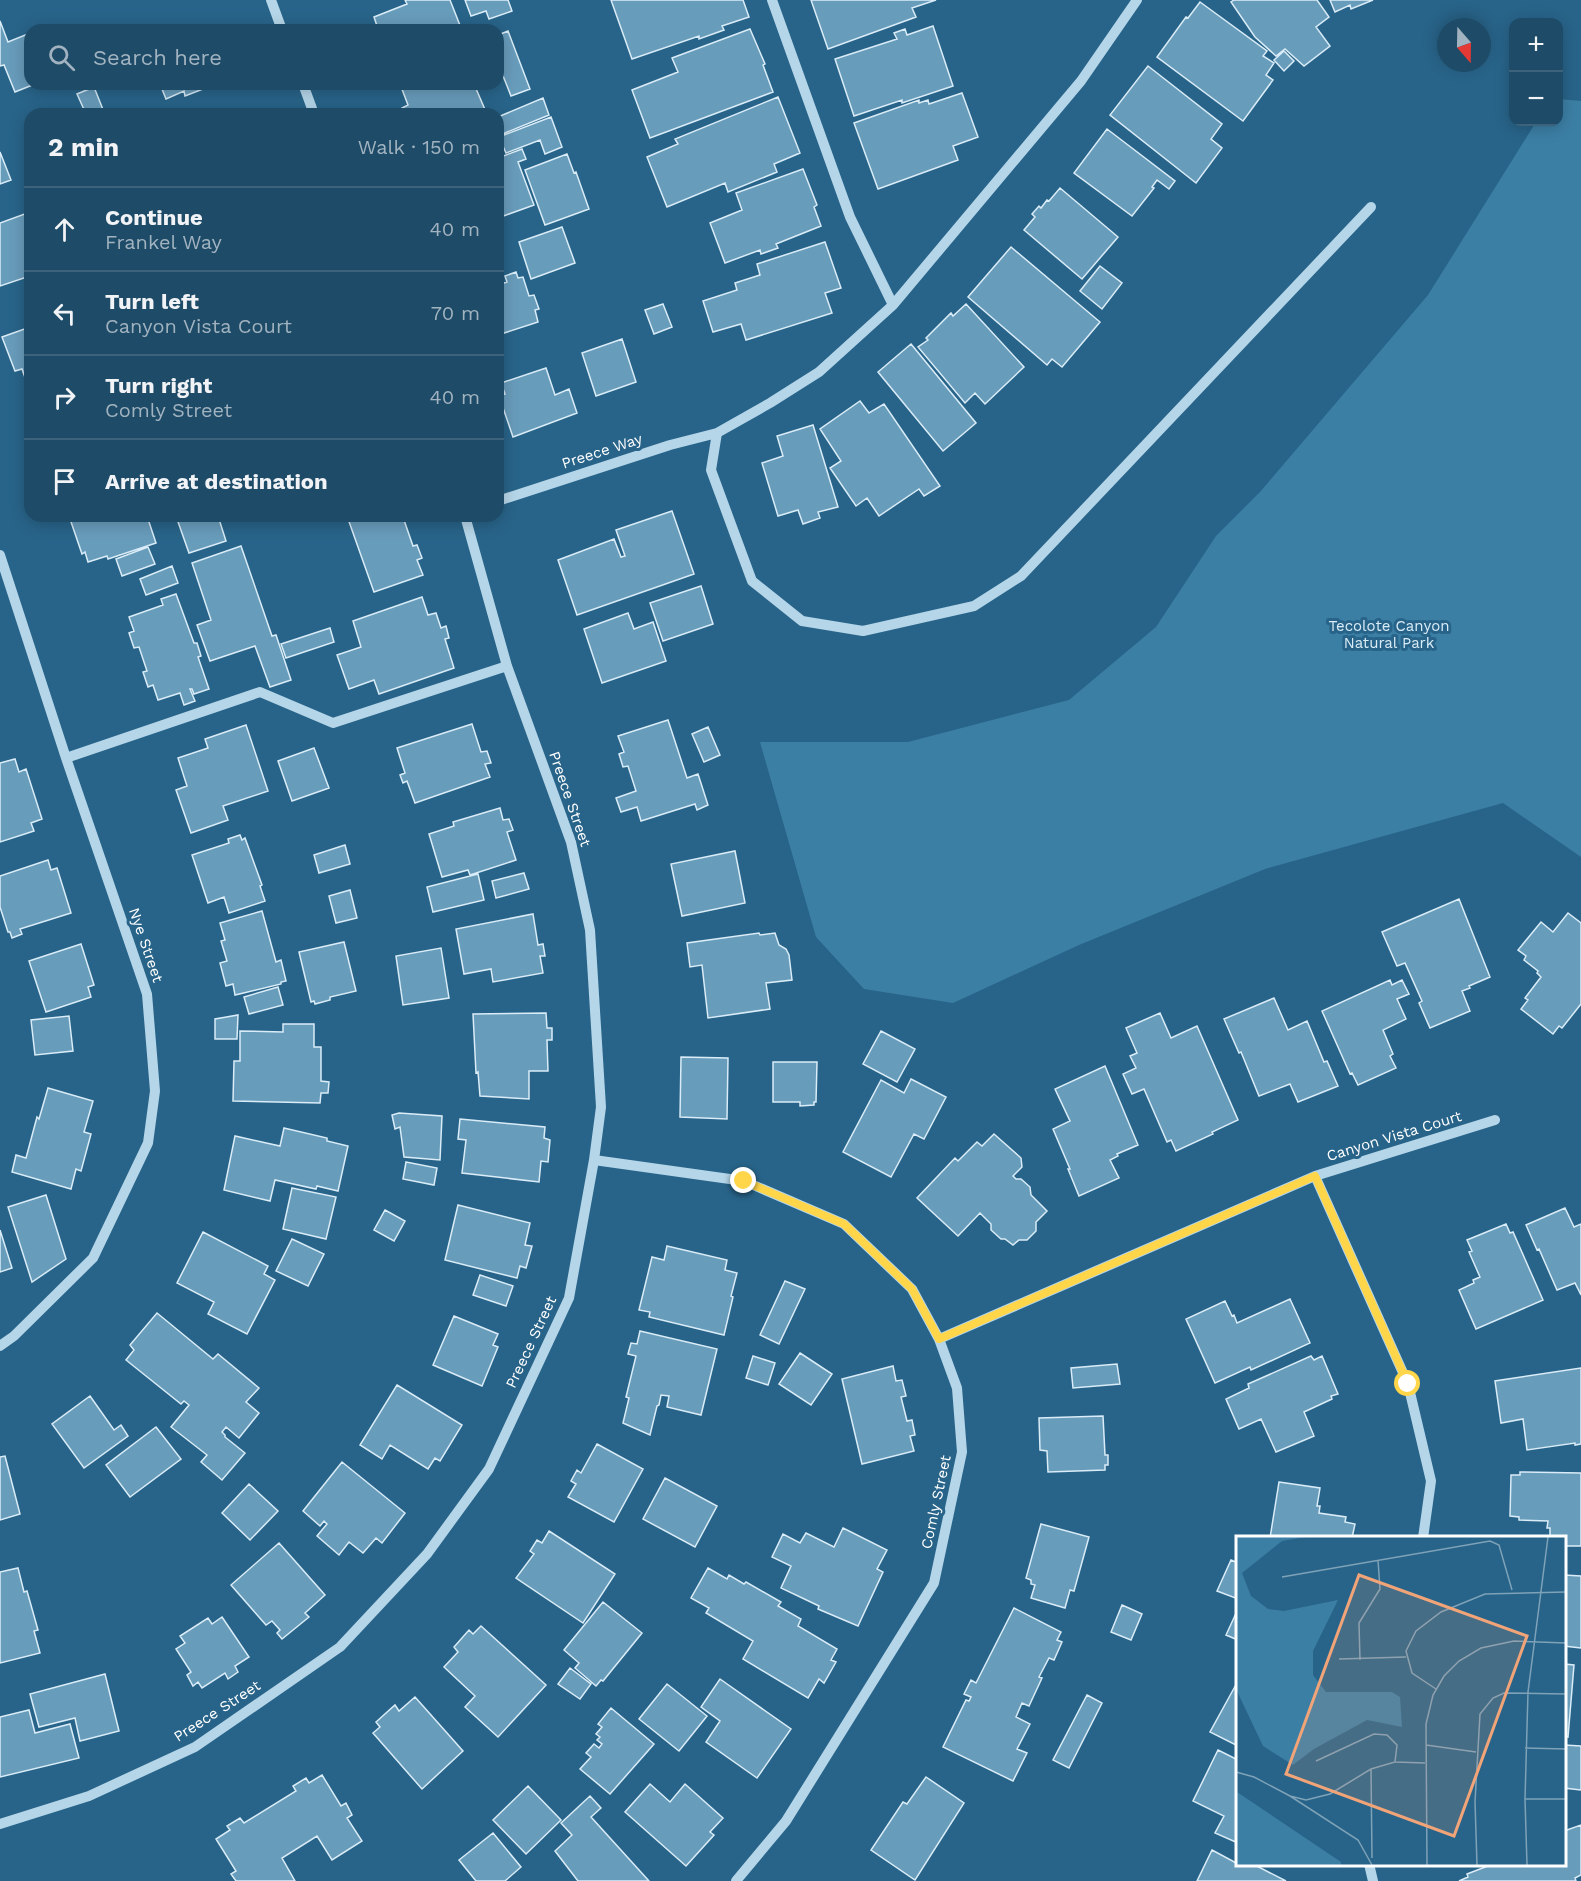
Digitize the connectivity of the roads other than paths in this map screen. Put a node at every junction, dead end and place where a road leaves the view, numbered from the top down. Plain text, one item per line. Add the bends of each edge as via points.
1 (271, 0) edge
2 (772, 0) edge
3 (1137, 0) edge
4 (280, 24) edge
5 (305, 90) edge
6 (312, 108) edge
7 (1371, 207) dead end
8 (893, 304) junction
9 (717, 433) junction
10 (504, 499) edge
11 (467, 522) edge
12 (0, 555) edge
13 (507, 666) junction
14 (66, 758) junction
15 (1495, 1120) dead end
16 (594, 1160) junction
17 (1315, 1176) junction
18 (939, 1339) junction
19 (0, 1346) edge
20 (1423, 1536) edge
21 (0, 1824) edge
22 (1369, 1866) edge
23 (736, 1881) edge
24 (1373, 1881) edge

1 - 4 street
2 - 8 street via 850,217
3 - 8 street, Preece Way via 1081,81
5 - 6 street
7 - 9 street via 1021,576 974,606 863,631 802,621 752,581 711,470
8 - 9 street, Preece Way via 819,372
9 - 10 street, Preece Way
11 - 13 street, Preece Street
12 - 14 street, Nye Street
13 - 14 street via 333,723 260,692
13 - 16 street, Preece Street via 572,842 590,930 602,1107
14 - 19 street, Nye Street via 147,994 156,1091 148,1143 93,1258
15 - 17 street, Canyon Vista Court
16 - 18 street, Comly Street via 744,1181 844,1224 912,1289
16 - 21 street, Preece Street via 569,1298 489,1469 427,1554 340,1647 195,1747 88,1796
17 - 18 street, Canyon Vista Court
17 - 20 street via 1408,1384 1431,1481
18 - 23 street, Comly Street via 957,1388 962,1452 934,1583 786,1821
22 - 24 street

